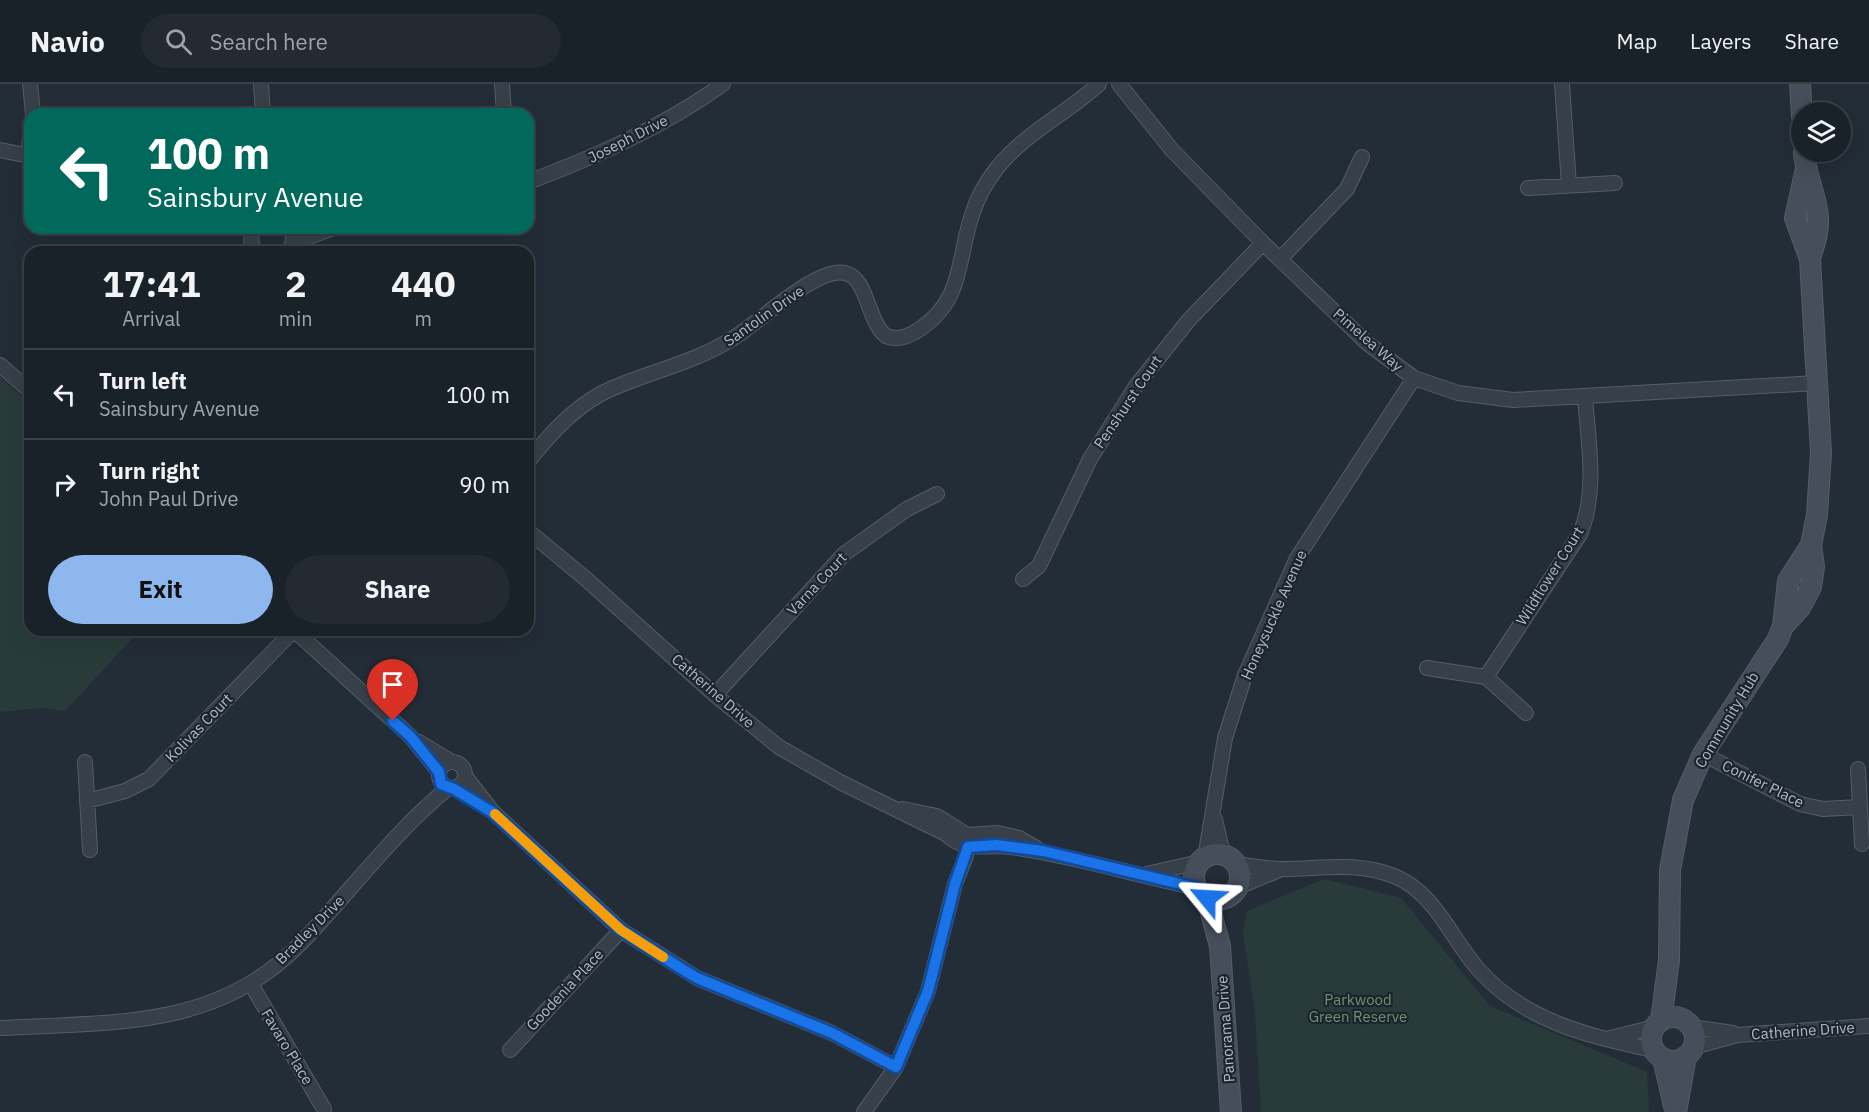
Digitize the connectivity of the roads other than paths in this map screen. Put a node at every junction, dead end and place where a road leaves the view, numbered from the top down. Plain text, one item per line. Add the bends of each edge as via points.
1 (30, 84) edge
2 (261, 84) edge
3 (502, 84) edge
4 (723, 84) edge
5 (1100, 84) edge
6 (1111, 84) edge
7 (1119, 84) edge
8 (1562, 84) edge
9 (1800, 84) edge
10 (1081, 101) junction
11 (1801, 102) edge
12 (32, 108) edge
13 (263, 108) edge
14 (504, 108) edge
15 (0, 150) edge
16 (24, 154) edge
17 (1362, 157) dead end
18 (1804, 162) edge
19 (534, 180) edge
20 (1614, 183) dead end
21 (1569, 185) junction
22 (1528, 188) dead end
23 (320, 234) edge
24 (1263, 243) junction
25 (295, 246) edge
26 (1281, 258) junction
27 (0, 365) edge
28 (1414, 378) junction
29 (1817, 383) junction
30 (24, 386) edge
31 (1585, 396) junction
32 (534, 454) edge
33 (937, 494) dead end
34 (534, 536) edge
35 (534, 542) edge
36 (547, 548) junction
37 (1023, 579) dead end
38 (288, 636) edge
39 (301, 636) edge
40 (1427, 668) dead end
41 (1486, 677) junction
42 (715, 695) junction
43 (1526, 713) dead end
44 (410, 736) junction
45 (1703, 754) junction
46 (85, 762) dead end
47 (452, 762) junction
48 (1858, 769) dead end
49 (438, 775) junction
50 (465, 776) junction
51 (451, 789) junction
52 (87, 801) junction
53 (1860, 807) junction
54 (492, 812) junction
55 (417, 813) junction
56 (966, 842) junction
57 (1862, 844) dead end
58 (90, 850) dead end
59 (1216, 860) junction
60 (1281, 869) junction
61 (1145, 874) junction
62 (1217, 893) junction
63 (621, 930) junction
64 (1669, 960) junction
65 (251, 984) junction
66 (1687, 1023) junction
67 (1658, 1024) junction
68 (1869, 1026) edge
69 (0, 1028) edge
70 (1738, 1035) junction
71 (1608, 1038) junction
72 (510, 1050) dead end
73 (1690, 1051) junction
74 (1659, 1054) junction
75 (896, 1067) junction
76 (324, 1109) dead end
77 (864, 1112) edge
78 (1231, 1112) edge
79 (1676, 1112) edge

1 - 12 street
2 - 13 street
3 - 14 street
4 - 19 street, Joseph Drive via 658,126
5 - 10 street, Santolin Drive
6 - 10 street, Santolin Drive
7 - 24 street, Pimelea Way via 1172,150
8 - 21 street
9 - 11 street
10 - 32 street, Santolin Drive via 1015,148 997,168 972,213 952,293 938,313 918,330 902,337 886,336 875,324 860,285 853,277 839,272 791,294 725,344 690,361 611,388 578,410
15 - 16 street
17 - 26 street via 1347,189
18 - 29 street, Community Hub via 1818,217 1810,259
20 - 21 street
21 - 22 street
23 - 25 street
24 - 26 street, Pimelea Way
24 - 37 street, Penshurst Court via 1188,321 1136,386 1090,459 1039,566
26 - 28 street, Pimelea Way via 1367,343
27 - 30 street
28 - 31 street, Pimelea Way via 1458,393 1498,399
28 - 59 street, Honeysuckle Avenue via 1297,558 1245,675 1224,738 1214,790
29 - 31 street, Pimelea Way
29 - 45 street, Community Hub via 1821,453 1817,515 1810,545 1814,567 1811,588
31 - 41 street, Wildflower Court via 1591,489 1588,515 1580,534
33 - 42 street, Varna Court via 907,509 844,554
34 - 36 street, Catherine Drive
35 - 36 street, Catherine Drive
36 - 42 street, Catherine Drive
38 - 52 street, Kolivas Court via 149,779 125,791
39 - 44 street
40 - 41 street
41 - 43 street
42 - 56 street, Catherine Drive via 779,747 842,783
44 - 47 street
44 - 49 street
45 - 53 street, Conifer Place via 1800,804 1823,809
45 - 64 street, Community Hub via 1683,800 1670,870
46 - 52 street
47 - 49 street via 444,765
47 - 50 street via 463,768
48 - 53 street
49 - 51 street via 441,784
49 - 55 street, Bradley Drive
50 - 51 street via 462,784
50 - 54 street
51 - 54 street
51 - 55 street, Bradley Drive
52 - 58 street
53 - 57 street
54 - 63 street
55 - 65 street, Bradley Drive via 298,946
56 - 61 street via 1043,851
56 - 75 street via 928,991
59 - 60 street
59 - 61 street
59 - 62 street via 1194,875
59 - 62 street via 1240,879
60 - 62 street
60 - 71 street via 1366,867 1396,877 1427,899 1479,971 1526,1010 1554,1023
61 - 62 street
62 - 78 street, Panorama Drive
63 - 72 street, Goodenia Place
63 - 75 street via 697,978 832,1033
64 - 66 street, Community Hub
64 - 67 street, Community Hub
65 - 69 street, Bradley Drive via 196,1009 153,1019
65 - 76 street, Favaro Place
66 - 67 street via 1675,1017
66 - 70 street, Catherine Drive
66 - 73 street via 1694,1033
67 - 71 street
67 - 74 street via 1651,1039
68 - 70 street, Catherine Drive
70 - 73 street, Catherine Drive
71 - 74 street
73 - 74 street via 1676,1060
73 - 79 street
74 - 79 street
75 - 77 street

